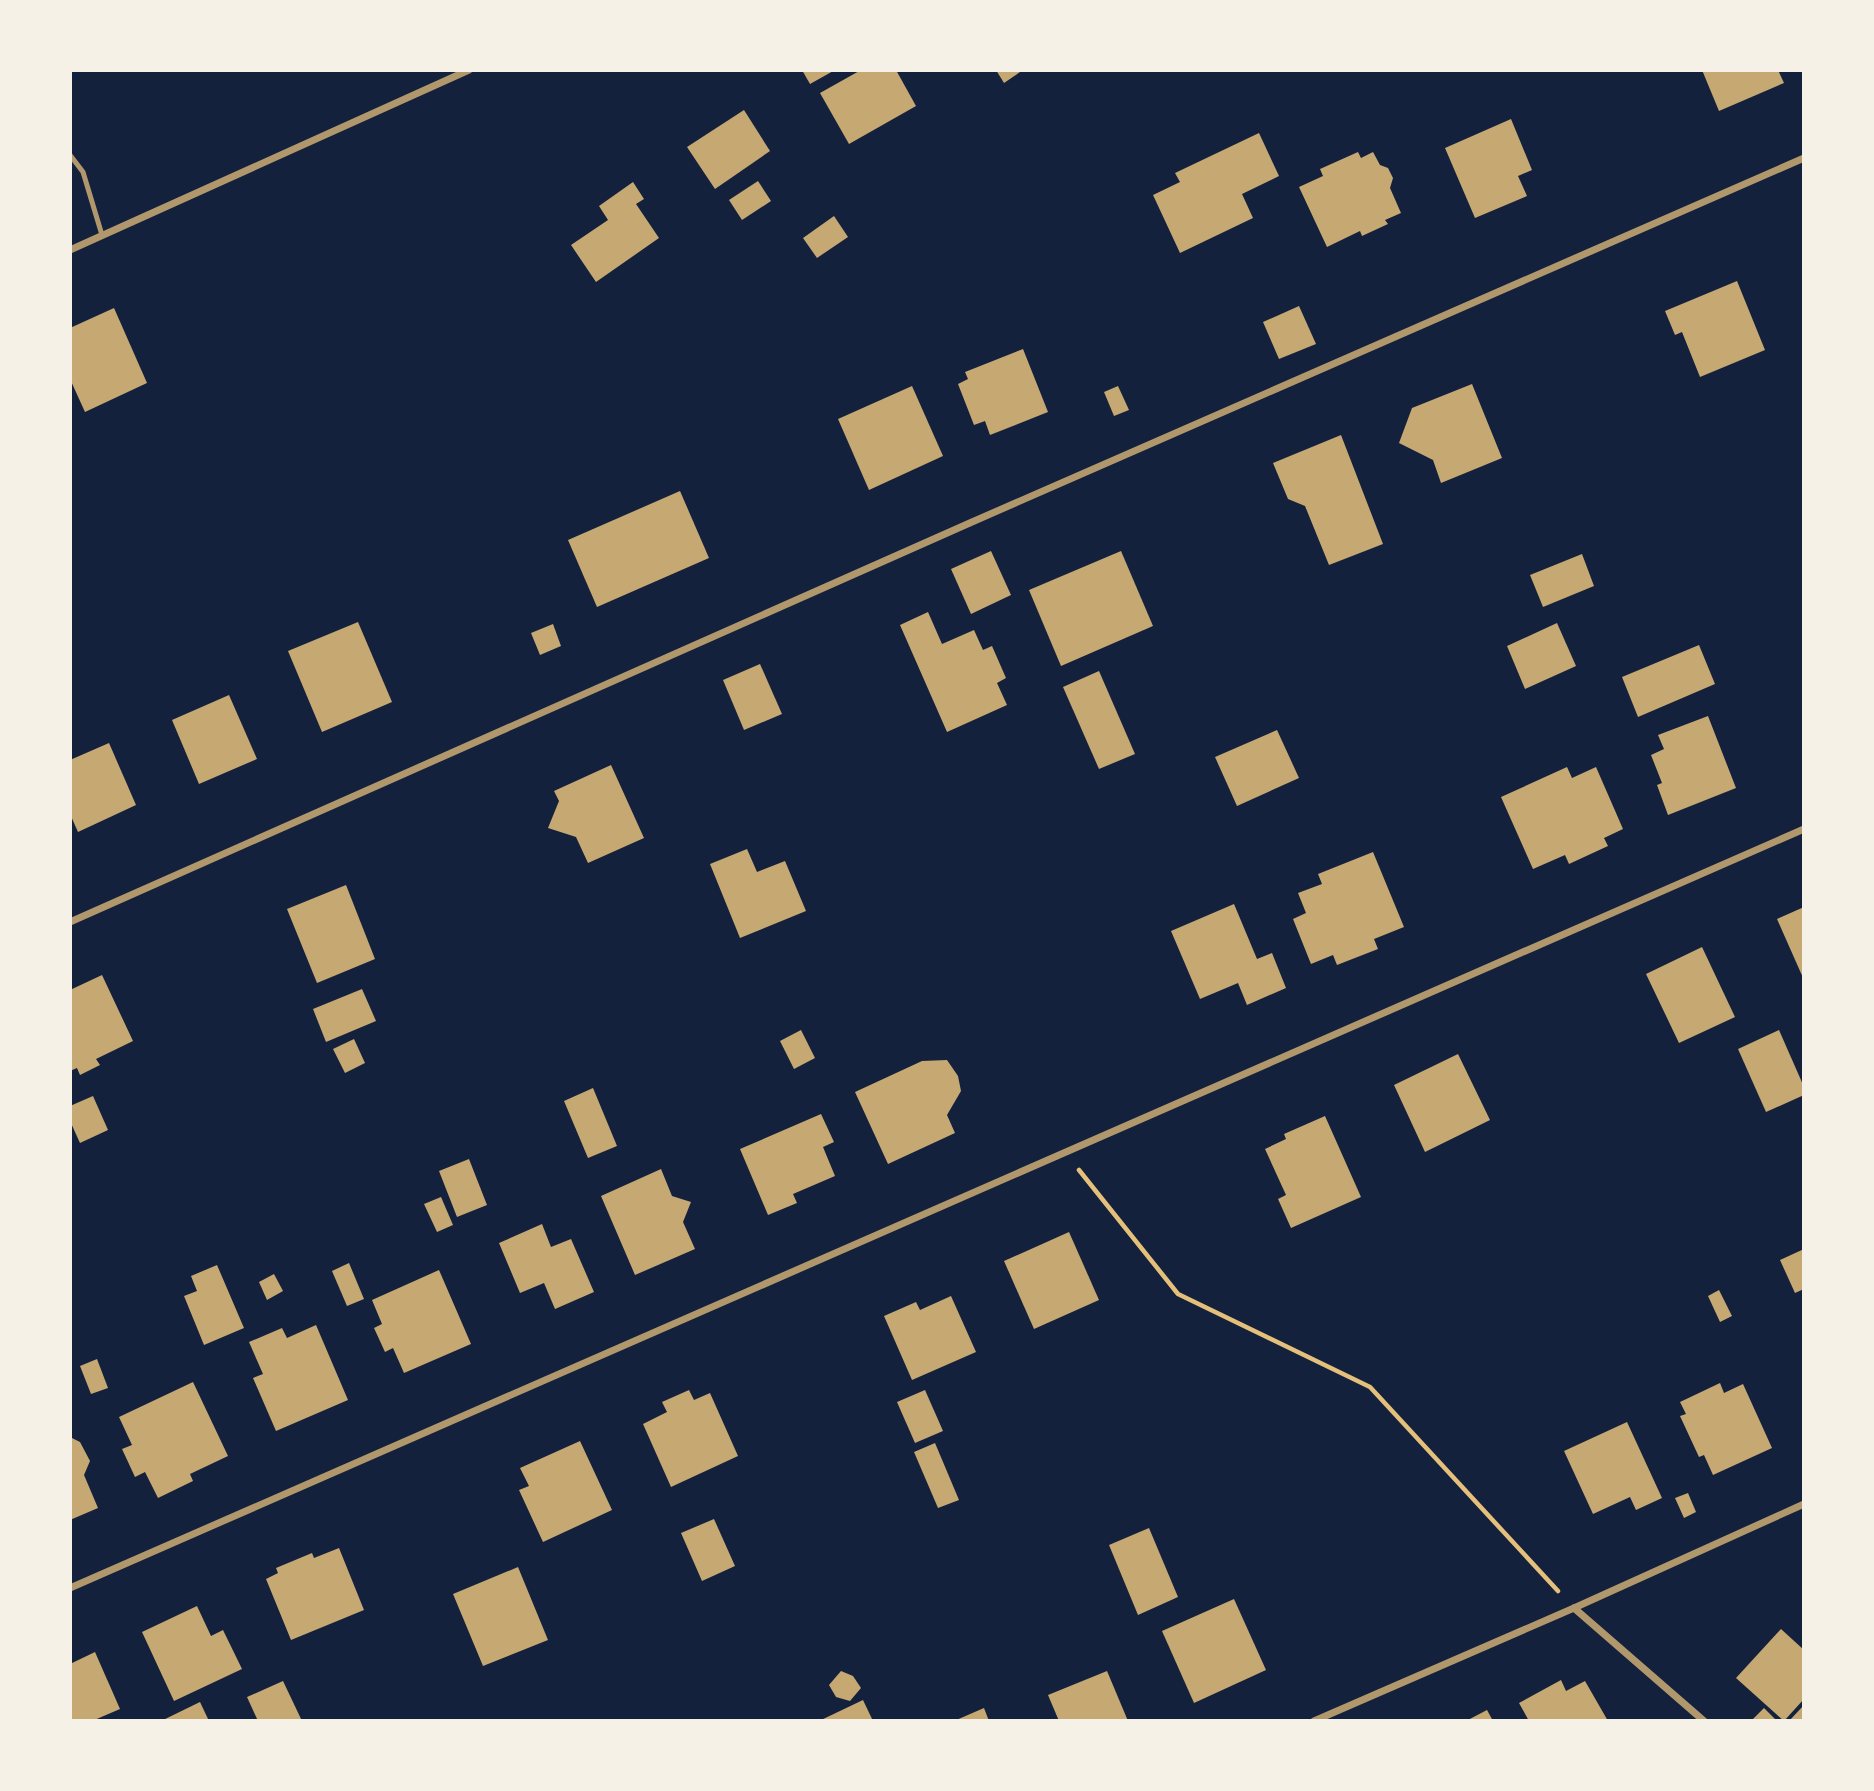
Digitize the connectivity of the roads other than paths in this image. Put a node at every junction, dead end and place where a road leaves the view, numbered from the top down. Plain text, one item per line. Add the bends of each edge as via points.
1 (469, 70) edge
2 (70, 155) edge
3 (1804, 158) edge
4 (102, 235) junction
5 (70, 250) edge
6 (1804, 829) edge
7 (70, 922) edge
8 (1804, 1504) edge
9 (70, 1588) edge
10 (1574, 1608) junction
11 (1314, 1721) edge
12 (1704, 1721) edge

1 - 4 street
2 - 4 lane via 83,172
3 - 7 street
4 - 5 street
6 - 9 street
8 - 10 street
10 - 11 street
10 - 12 street

